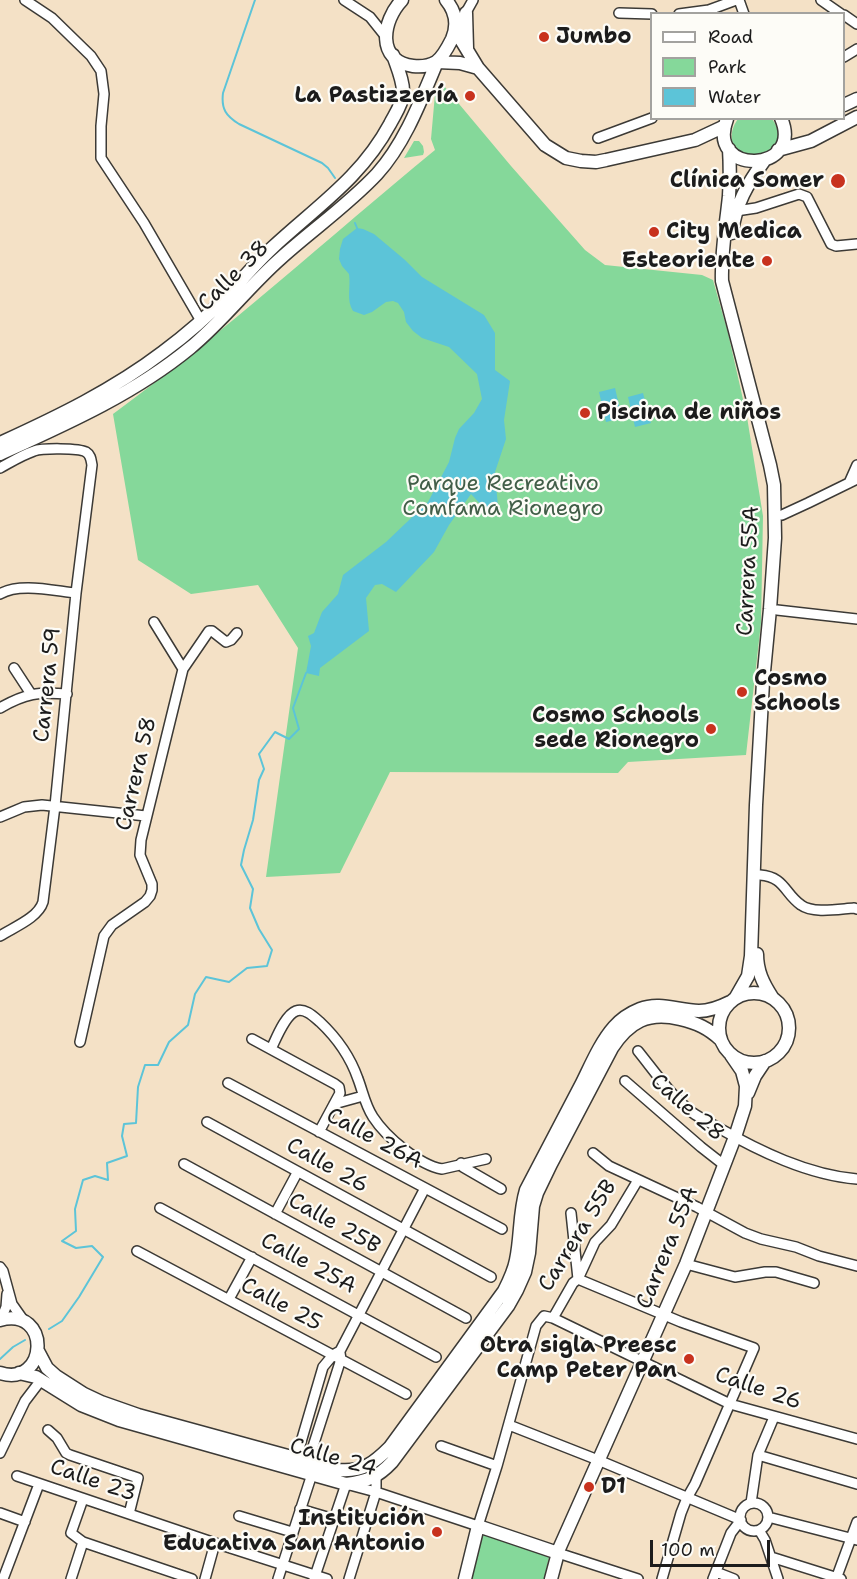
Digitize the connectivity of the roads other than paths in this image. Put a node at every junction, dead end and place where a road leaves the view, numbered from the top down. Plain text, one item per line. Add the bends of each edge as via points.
1 (25, 0) edge
2 (344, 0) edge
3 (402, 0) edge
4 (446, 0) edge
5 (472, 0) edge
6 (738, 0) edge
7 (821, 0) edge
8 (709, 8) edge
9 (689, 12) edge
10 (839, 12) edge
11 (466, 13) junction
12 (619, 13) dead end
13 (650, 14) edge
14 (455, 30) junction
15 (386, 37) junction
16 (467, 49) junction
17 (393, 55) junction
18 (436, 62) junction
19 (478, 68) junction
20 (857, 117) edge
21 (650, 118) edge
22 (782, 120) edge
23 (724, 121) edge
24 (598, 138) dead end
25 (695, 140) junction
26 (728, 148) junction
27 (778, 150) junction
28 (764, 161) junction
29 (736, 210) junction
30 (857, 244) edge
31 (201, 321) junction
32 (0, 443) edge
33 (0, 454) edge
34 (857, 465) edge
35 (0, 468) edge
36 (853, 481) edge
37 (782, 514) junction
38 (76, 593) junction
39 (0, 594) edge
40 (777, 610) junction
41 (857, 619) edge
42 (154, 622) dead end
43 (237, 633) dead end
44 (14, 668) dead end
45 (183, 669) junction
46 (31, 694) junction
47 (67, 694) junction
48 (0, 708) edge
49 (55, 806) junction
50 (146, 816) junction
51 (0, 817) edge
52 (760, 875) junction
53 (857, 909) edge
54 (0, 936) edge
55 (772, 997) junction
56 (733, 1000) junction
57 (252, 1039) dead end
58 (721, 1040) junction
59 (80, 1042) dead end
60 (271, 1049) junction
61 (638, 1051) dead end
62 (731, 1055) junction
63 (765, 1061) junction
64 (625, 1081) dead end
65 (228, 1083) dead end
66 (363, 1095) junction
67 (747, 1096) junction
68 (334, 1104) junction
69 (207, 1122) dead end
70 (319, 1132) junction
71 (735, 1137) junction
72 (593, 1153) dead end
73 (486, 1159) dead end
74 (461, 1163) junction
75 (184, 1164) dead end
76 (724, 1165) junction
77 (297, 1173) junction
78 (857, 1179) edge
79 (638, 1180) junction
80 (424, 1188) junction
81 (501, 1189) dead end
82 (160, 1208) dead end
83 (705, 1212) junction
84 (571, 1213) dead end
85 (275, 1214) junction
86 (502, 1229) dead end
87 (403, 1230) junction
88 (137, 1251) dead end
89 (252, 1257) junction
90 (686, 1264) junction
91 (857, 1266) edge
92 (0, 1267) edge
93 (382, 1272) junction
94 (492, 1277) dead end
95 (578, 1279) junction
96 (814, 1283) dead end
97 (7, 1286) junction
98 (229, 1299) junction
99 (664, 1314) junction
100 (360, 1315) junction
101 (466, 1318) dead end
102 (553, 1318) junction
103 (1, 1319) edge
104 (24, 1322) junction
105 (38, 1351) junction
106 (338, 1355) junction
107 (436, 1357) dead end
108 (643, 1363) junction
109 (19, 1373) junction
110 (1, 1375) edge
111 (41, 1380) junction
112 (406, 1394) dead end
113 (730, 1404) junction
114 (774, 1417) junction
115 (509, 1425) junction
116 (48, 1430) dead end
117 (857, 1439) edge
118 (441, 1446) dead end
119 (0, 1453) edge
120 (758, 1455) junction
121 (598, 1460) junction
122 (305, 1465) junction
123 (497, 1466) junction
124 (17, 1476) dead end
125 (376, 1476) junction
126 (347, 1477) junction
127 (39, 1484) junction
128 (857, 1484) edge
129 (376, 1492) junction
130 (687, 1498) junction
131 (83, 1499) junction
132 (751, 1503) junction
133 (300, 1509) junction
134 (0, 1513) edge
135 (129, 1514) junction
136 (239, 1516) dead end
137 (768, 1516) junction
138 (334, 1519) junction
139 (741, 1520) junction
140 (25, 1522) junction
141 (857, 1522) edge
142 (478, 1526) junction
143 (759, 1530) junction
144 (292, 1532) junction
145 (854, 1538) edge
146 (83, 1542) junction
147 (215, 1543) junction
148 (558, 1554) junction
149 (771, 1557) junction
150 (282, 1564) junction
151 (715, 1576) edge
152 (315, 1577) edge
153 (3, 1579) edge
154 (70, 1579) edge
155 (192, 1579) edge
156 (205, 1579) edge
157 (278, 1579) edge
158 (327, 1579) edge
159 (349, 1579) edge
160 (465, 1579) edge
161 (551, 1579) edge
162 (638, 1579) edge
163 (662, 1579) edge
164 (734, 1579) edge
165 (778, 1579) edge
166 (838, 1579) edge

1 - 31 street via 52,18 101,71 101,158
2 - 15 street via 370,17
3 - 15 main road via 389,20
4 - 14 main road via 454,12
5 - 11 street
6 - 8 street
7 - 10 street
8 - 9 street
11 - 14 street
11 - 16 main road
12 - 13 street
14 - 16 main road
14 - 18 main road, Calle 38
15 - 17 main road, Calle 38
16 - 19 main road
17 - 18 main road via 410,66
17 - 31 main road, Calle 38 via 403,93 376,148 335,194 273,248
18 - 19 main road
18 - 33 main road, Calle 38 via 401,139 377,174 255,282 214,327 157,373 116,398
19 - 25 main road via 545,145 566,158 596,162
20 - 27 main road via 812,141
21 - 24 street
22 - 27 main road via 784,136
23 - 25 main road via 712,133
23 - 26 main road, Carrera 55A
25 - 26 main road via 718,142
26 - 28 main road via 743,160
26 - 56 main road, Carrera 55A via 730,183 722,243 722,281 770,465 775,517 756,805 751,956 748,976
27 - 28 main road, Carrera 55A
28 - 29 main road, Carrera 55A
29 - 30 street via 799,194 807,197 831,243
29 - 37 main road, Carrera 55A via 730,276 776,461
31 - 32 main road, Calle 38 via 124,379 75,408
34 - 36 street
35 - 38 street, Carrera 59 via 42,448 79,450 90,457
36 - 37 street
37 - 40 main road, Carrera 55A
38 - 39 street via 13,588
38 - 47 street, Carrera 59
40 - 41 street
40 - 52 main road, Carrera 55A via 767,719
42 - 45 street
43 - 45 street via 226,642 209,631
44 - 46 street
45 - 50 street, Carrera 58
46 - 47 street
46 - 48 street
47 - 49 street, Carrera 59
49 - 50 street
49 - 51 street via 24,807
49 - 54 street, Carrera 59 via 41,908
50 - 59 street, Carrera 58 via 140,855 152,890 145,902 112,925 104,936
52 - 53 street via 778,880 802,906 814,910
52 - 55 main road, Carrera 55A via 757,963
55 - 56 main road via 752,992
55 - 63 main road via 786,1012 790,1031 782,1050
56 - 58 main road via 722,1013
56 - 126 main road via 701,1011 667,1005 641,1008 615,1026 526,1190 516,1263 504,1291 390,1447 378,1460
57 - 60 street
58 - 62 main road
58 - 125 main road via 705,1026 664,1016 646,1018 620,1036 537,1193 529,1252 518,1290 392,1462
60 - 66 street via 290,1015 304,1010 334,1034 353,1066
60 - 68 street via 339,1087
61 - 71 street via 693,1113
62 - 63 main road via 751,1063
62 - 67 main road via 745,1078
63 - 67 main road, Carrera 55A
64 - 76 street, Calle 28
65 - 70 street, Calle 26A
66 - 68 street
66 - 74 street via 372,1117 393,1141 416,1157 442,1168
67 - 71 main road, Carrera 55A
68 - 70 street
69 - 77 street, Calle 26
70 - 80 street, Calle 26A
71 - 76 main road, Carrera 55A
71 - 78 street via 797,1166
72 - 79 street
73 - 74 street
74 - 81 street
75 - 85 street, Calle 25B
76 - 83 main road, Carrera 55A
77 - 85 street
77 - 87 street, Calle 26
79 - 83 street
79 - 95 street, Carrera 55B via 611,1225 595,1242
80 - 86 street, Calle 26A
80 - 87 street
82 - 89 street, Calle 25A
83 - 90 main road, Carrera 55A
83 - 91 street via 761,1239
84 - 95 street
85 - 93 street, Calle 25B
87 - 93 street
87 - 94 street, Calle 26
88 - 98 street, Calle 25
89 - 98 street
89 - 100 street, Calle 25A
90 - 96 street via 735,1277 776,1272
90 - 99 main road, Carrera 55A
92 - 97 street
93 - 100 street
93 - 101 street, Calle 25B
95 - 99 street
95 - 102 street, Carrera 55B
97 - 103 street
97 - 104 street via 12,1304
98 - 106 street, Calle 25
99 - 108 main road, Carrera 55A
99 - 113 street via 754,1348
100 - 106 street
100 - 107 street, Calle 25A
102 - 108 street, Calle 26
102 - 115 street, Carrera 55B via 544,1316 536,1326
103 - 104 main road
104 - 105 main road, Calle 24 via 34,1332
105 - 109 main road via 32,1365
105 - 122 main road, Calle 24 via 56,1377 101,1402
106 - 112 street, Calle 25
106 - 122 street
106 - 122 street via 323,1367
108 - 113 street, Calle 26
108 - 121 main road, Carrera 55A
109 - 110 main road
109 - 111 main road, Calle 24
111 - 119 street via 25,1401
111 - 122 main road, Calle 24 via 81,1405 108,1416
113 - 114 street, Calle 26
113 - 130 street
114 - 117 street, Calle 26
114 - 120 street
115 - 121 street
115 - 123 street, Carrera 55B
116 - 135 street via 66,1453 138,1478
118 - 123 street
120 - 128 street
120 - 132 street
121 - 130 street
121 - 148 main road, Carrera 55A
122 - 126 main road, Calle 24
122 - 133 street
123 - 142 street, Carrera 55B
124 - 127 street, Calle 23
125 - 126 main road via 368,1480
125 - 129 street
126 - 129 street, Calle 24
126 - 138 street
127 - 131 street, Calle 23
127 - 140 street
129 - 142 street, Calle 24
129 - 159 street
130 - 139 street
130 - 163 street
131 - 135 street, Calle 23
131 - 146 street via 71,1533
132 - 137 street via 762,1505
132 - 139 street via 742,1509
133 - 138 street
133 - 144 street
134 - 140 street
135 - 147 street, Calle 23
136 - 144 street
137 - 143 street via 766,1525
137 - 145 street
138 - 152 street
139 - 143 street via 750,1530
139 - 151 street via 731,1533
140 - 153 street
141 - 145 street
142 - 148 main road, Calle 24
142 - 160 main road, Carrera 55B
143 - 149 street
144 - 150 street
145 - 166 street
146 - 154 street
146 - 155 street
147 - 150 street, Calle 23
147 - 156 street
148 - 161 main road, Carrera 55A
148 - 162 street, Calle 24
149 - 165 street
149 - 166 street
150 - 152 street, Calle 23
150 - 157 street
151 - 164 street
152 - 158 street, Calle 23

